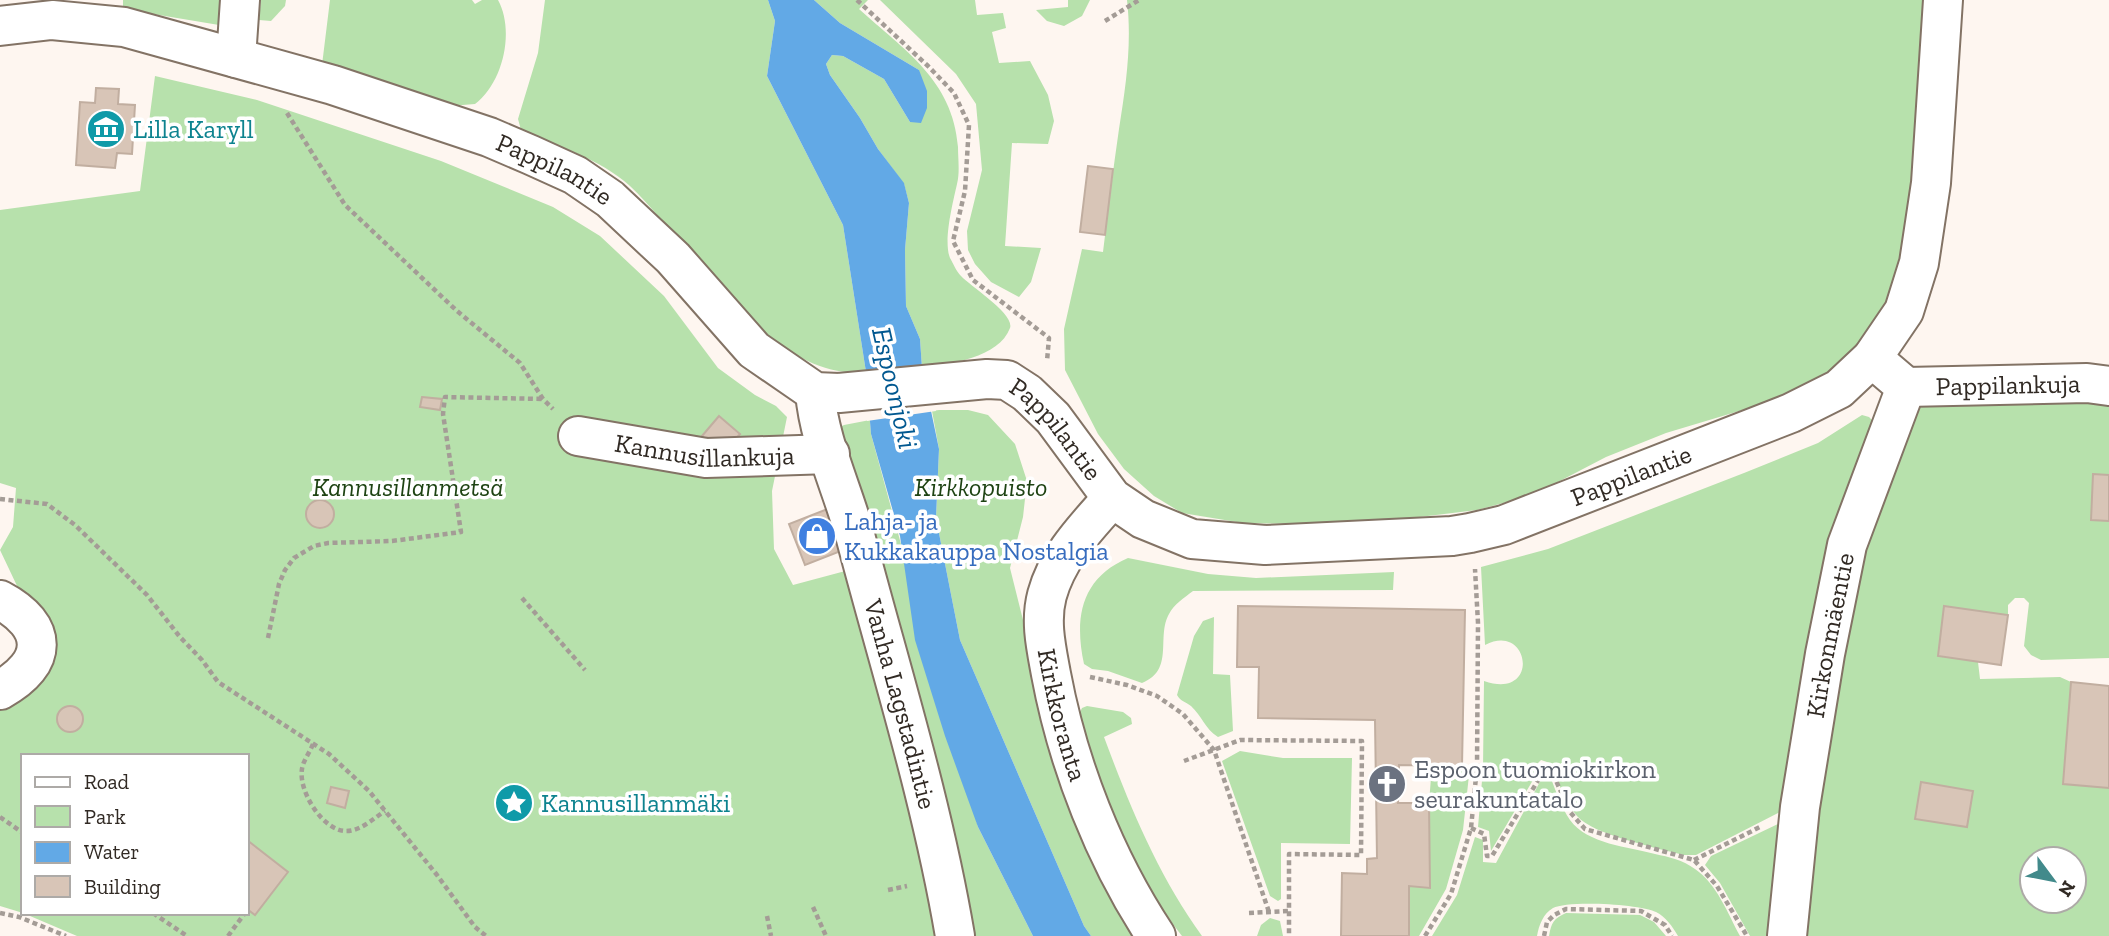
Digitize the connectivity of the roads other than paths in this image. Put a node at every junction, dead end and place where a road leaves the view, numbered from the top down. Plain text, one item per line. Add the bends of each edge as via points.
1 (240, 0) edge
2 (1943, 0) edge
3 (0, 26) edge
4 (236, 58) junction
5 (1872, 358) junction
6 (2109, 386) edge
7 (1906, 387) junction
8 (827, 393) junction
9 (578, 436) road end
10 (830, 454) junction
11 (1112, 498) junction
12 (0, 600) edge
13 (0, 690) edge
14 (955, 936) edge
15 (1156, 936) edge
16 (1787, 936) edge

1 - 4 street
2 - 5 street, Pappilantie via 1931,183 1919,263 1904,311
3 - 4 street, Pappilantie via 52,20 124,27
4 - 8 street, Pappilantie via 489,137 575,175 610,199 673,258 754,350
5 - 7 street
5 - 11 street, Pappilantie via 1839,389 1791,413 1504,525 1470,533 1265,545 1192,539 1143,519
6 - 7 street, Pappilankuja
7 - 16 street, Kirkonmäentie via 1847,545 1801,807
8 - 10 street, Vanha Lagstadintie via 817,417
8 - 11 street, Pappilantie via 1007,380 1053,418
9 - 10 street, Kannusillankuja via 706,458
10 - 14 street, Vanha Lagstadintie via 944,869
11 - 15 street, Kirkkoranta via 1067,550 1055,572 1046,597 1043,632 1055,695 1089,801 1113,858
12 - 13 street via 30,624 36,653 31,666

